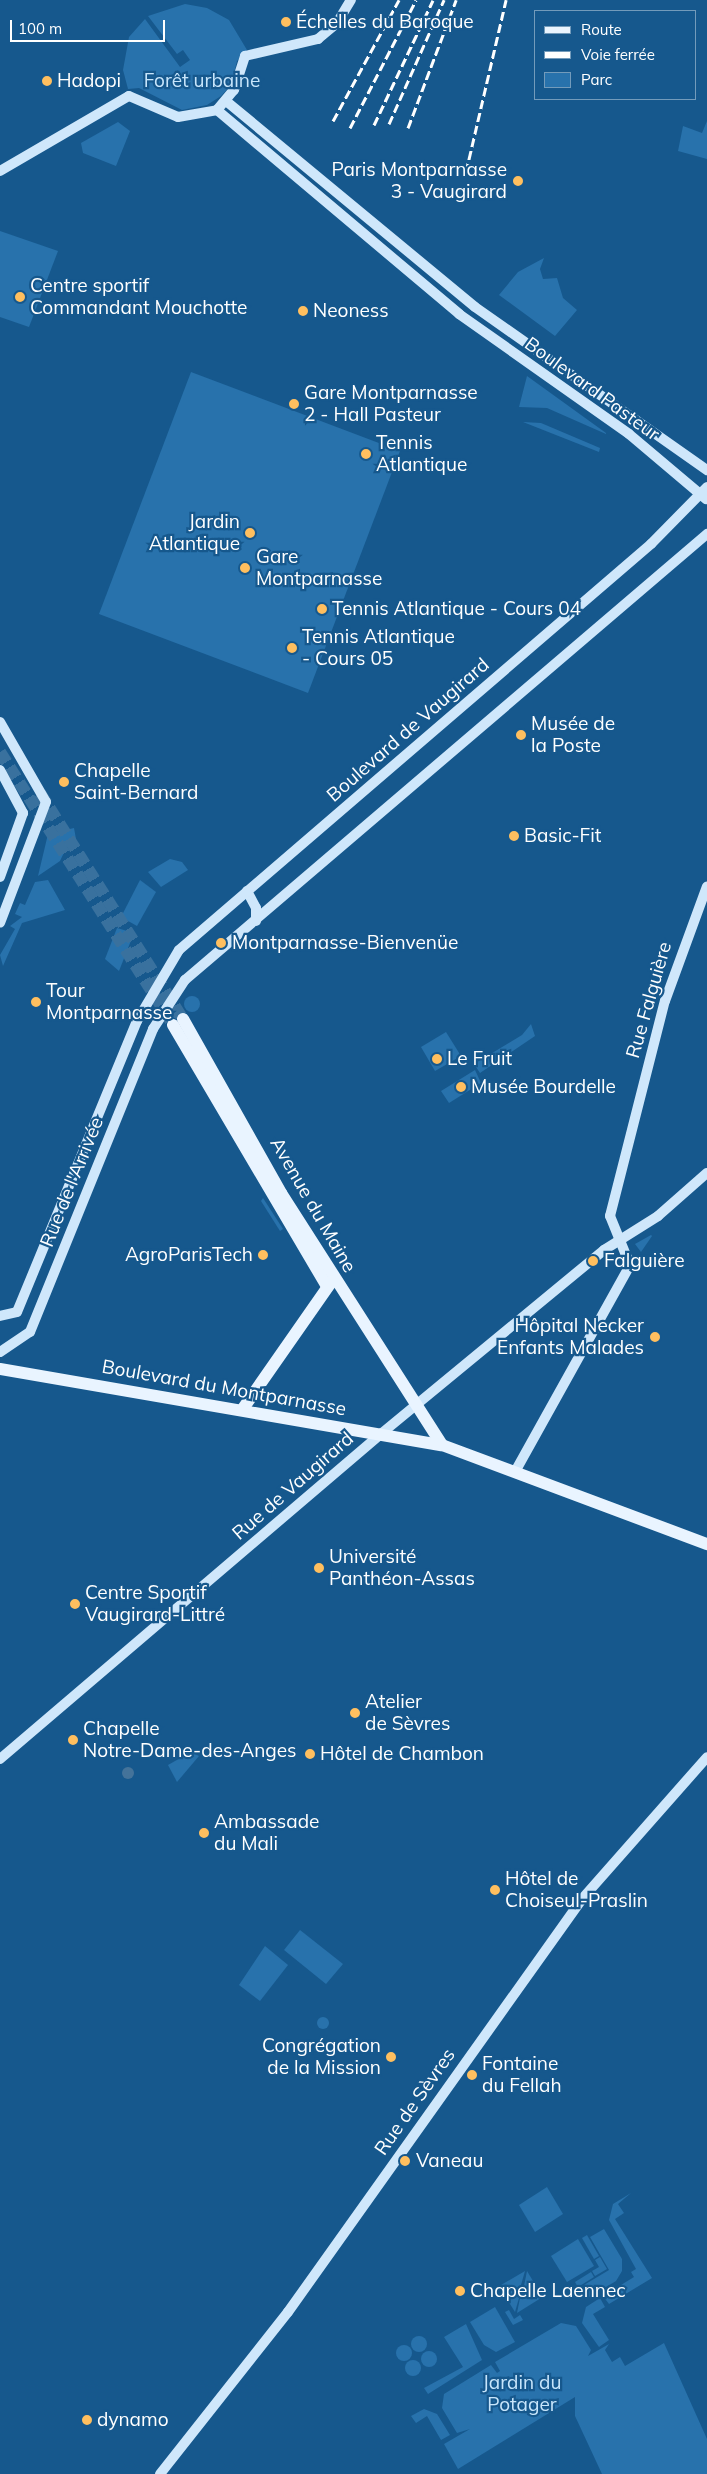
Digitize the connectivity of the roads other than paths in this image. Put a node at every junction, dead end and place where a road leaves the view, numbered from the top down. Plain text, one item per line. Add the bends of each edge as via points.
1 (351, 0) edge
2 (226, 101) junction
3 (217, 110) junction
4 (0, 171) edge
5 (707, 470) edge
6 (706, 494) edge
7 (707, 534) edge
8 (0, 722) edge
9 (0, 770) edge
10 (0, 877) edge
11 (707, 886) edge
12 (247, 891) junction
13 (256, 920) junction
14 (0, 923) edge
15 (147, 1000) joint
16 (178, 1022) tunnel mouth
17 (707, 1173) edge
18 (620, 1240) junction
19 (330, 1282) junction
20 (0, 1316) edge
21 (0, 1352) edge
22 (0, 1369) edge
23 (416, 1407) junction
24 (242, 1410) junction
25 (382, 1433) junction
26 (442, 1445) junction
27 (516, 1470) junction
28 (707, 1544) edge
29 (707, 1757) edge
30 (0, 1758) edge
31 (160, 2474) edge

1 - 2 main road via 337,23 318,39 251,52 241,62 237,81
2 - 3 main road
2 - 5 main road, Boulevard Pasteur via 467,300
3 - 4 main road via 178,117 142,98 126,96
3 - 6 main road, Boulevard Pasteur via 459,314 628,434
6 - 12 main road, Boulevard de Vaugirard
7 - 13 main road
8 - 14 main road via 44,795 37,829
9 - 10 main road via 20,802 23,818
11 - 18 main road, Rue Falguière via 669,986 631,1134 610,1220
12 - 13 main road via 256,908
12 - 15 main road, Boulevard de Vaugirard via 178,950
13 - 21 main road, Rue de l'Arrivée via 185,980 161,1012 30,1332
15 - 20 main road, Rue de l'Arrivée via 17,1312
16 - 19 main road, Avenue du Maine
17 - 18 main road, Rue de Vaugirard via 658,1216
18 - 23 main road, Rue de Vaugirard
18 - 27 main road, Rue Falguière via 630,1259 628,1269
19 - 23 main road, Avenue du Maine
19 - 24 main road
22 - 24 main road, Boulevard du Montparnasse
23 - 25 main road, Rue de Vaugirard
23 - 26 main road
24 - 25 main road, Boulevard du Montparnasse
25 - 26 main road, Boulevard du Montparnasse
25 - 30 main road, Rue de Vaugirard
26 - 27 main road, Boulevard du Montparnasse
27 - 28 main road, Boulevard du Montparnasse
29 - 31 main road, Rue de Sèvres via 582,1899 283,2320

